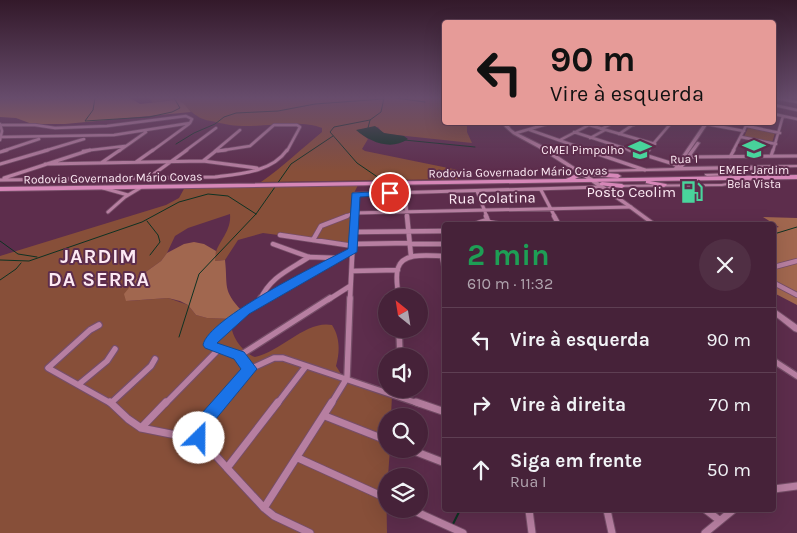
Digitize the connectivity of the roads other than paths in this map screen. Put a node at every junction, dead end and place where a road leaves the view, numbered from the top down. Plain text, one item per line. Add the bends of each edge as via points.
1 (132, 123) edge
2 (190, 123) joint
3 (782, 123) edge
4 (1, 125) edge
5 (506, 125) edge
6 (545, 125) edge
7 (608, 125) edge
8 (633, 125) edge
9 (670, 125) edge
10 (708, 125) edge
11 (717, 125) edge
12 (747, 125) edge
13 (751, 125) edge
14 (216, 128) dead end
15 (601, 129) junction
16 (240, 130) dead end
17 (530, 130) junction
18 (606, 130) junction
19 (147, 131) junction
20 (574, 132) junction
21 (744, 132) junction
22 (516, 133) junction
23 (780, 133) junction
24 (619, 134) junction
25 (43, 137) junction
26 (93, 137) junction
27 (741, 137) junction
28 (0, 138) edge
29 (590, 138) junction
30 (560, 140) junction
31 (655, 144) junction
32 (776, 144) junction
33 (125, 146) junction
34 (217, 151) junction
35 (0, 152) edge
36 (644, 154) junction
37 (771, 156) junction
38 (797, 156) edge
39 (685, 157) junction
40 (730, 157) junction
41 (168, 162) junction
42 (204, 162) junction
43 (101, 163) junction
44 (135, 163) junction
45 (0, 164) edge
46 (45, 164) junction
47 (797, 166) edge
48 (678, 167) junction
49 (758, 167) junction
50 (258, 168) junction
51 (645, 170) junction
52 (603, 173) junction
53 (582, 174) junction
54 (149, 177) junction
55 (797, 177) edge
56 (771, 178) junction
57 (0, 179) edge
58 (703, 179) junction
59 (638, 180) junction
60 (592, 181) junction
61 (556, 182) junction
62 (622, 186) junction
63 (664, 186) junction
64 (601, 187) junction
65 (103, 188) junction
66 (140, 188) junction
67 (0, 189) edge
68 (609, 189) junction
69 (541, 190) junction
70 (476, 191) junction
71 (406, 193) junction
72 (128, 195) junction
73 (631, 207) junction
74 (483, 209) junction
75 (550, 209) junction
76 (408, 211) junction
77 (108, 212) dead end
78 (354, 213) junction
79 (488, 221) junction
80 (477, 222) edge
81 (492, 222) edge
82 (557, 222) edge
83 (651, 222) edge
84 (442, 231) edge
85 (353, 232) junction
86 (410, 232) junction
87 (280, 235) dead end
88 (313, 240) junction
89 (273, 244) dead end
90 (410, 244) junction
91 (442, 244) edge
92 (353, 247) junction
93 (309, 256) junction
94 (411, 256) junction
95 (442, 256) edge
96 (337, 258) junction
97 (797, 261) edge
98 (776, 266) edge
99 (398, 270) junction
100 (352, 271) junction
101 (776, 284) edge
102 (350, 286) junction
103 (398, 288) edge
104 (797, 295) edge
105 (259, 303) junction
106 (776, 313) edge
107 (99, 325) dead end
108 (797, 329) edge
109 (115, 349) dead end
110 (219, 349) junction
111 (239, 356) junction
112 (155, 359) dead end
113 (776, 362) edge
114 (306, 366) junction
115 (250, 369) junction
116 (797, 376) edge
117 (347, 378) junction
118 (78, 385) junction
119 (378, 388) edge
120 (406, 398) edge
121 (111, 403) junction
122 (442, 411) edge
123 (325, 416) junction
124 (141, 428) junction
125 (197, 435) junction
126 (378, 437) edge
127 (428, 456) edge
128 (298, 458) junction
129 (442, 462) edge
130 (227, 468) junction
131 (797, 486) edge
132 (776, 488) edge
133 (378, 494) edge
134 (264, 508) junction
135 (529, 512) edge
136 (607, 512) edge
137 (709, 512) edge
138 (730, 512) edge
139 (428, 517) edge
140 (719, 520) junction
141 (310, 533) edge
142 (463, 533) edge
143 (532, 533) edge
144 (612, 533) edge
145 (705, 533) edge

1 - 4 street via 55,128
2 - 19 street
2 - 44 street
3 - 23 street
4 - 28 street
5 - 22 street
6 - 17 street
7 - 15 street
8 - 24 street
9 - 31 street
10 - 39 street
11 - 21 street
12 - 21 street
13 - 23 street
14 - 41 street
15 - 18 street
15 - 20 street via 589,125
16 - 34 street
17 - 22 street
17 - 30 street
18 - 24 street
18 - 29 street
19 - 26 street
19 - 33 street
20 - 29 street
20 - 30 street
21 - 27 street
22 - 53 street
23 - 32 street
24 - 31 street
25 - 26 street
25 - 28 street
25 - 35 street
26 - 45 street
27 - 32 street
27 - 40 street
29 - 36 street
30 - 51 street
31 - 36 street
32 - 37 street
33 - 43 street
33 - 46 street via 86,150
34 - 42 street
34 - 50 street via 250,146 274,125 299,126 280,158
36 - 48 street
37 - 38 street
37 - 40 street
39 - 40 street
39 - 48 street
41 - 42 street
41 - 44 street
41 - 54 street
42 - 50 street
43 - 44 street
43 - 46 street
46 - 57 street
47 - 49 street, Rua 1
48 - 49 street, Rua 1
48 - 51 street, Rua 1
49 - 58 street
50 - 54 street via 215,177
51 - 52 street, Rua 1
52 - 53 main road
52 - 58 main road via 694,175
53 - 60 street
53 - 61 main road
54 - 57 street
55 - 56 main road, Rodovia Governador Mário Covas
56 - 58 main road
56 - 58 main road, Rodovia Governador Mário Covas
58 - 59 main road, Rodovia Governador Mário Covas
58 - 63 street
59 - 60 main road, Rodovia Governador Mário Covas
59 - 63 main road
60 - 61 main road, Rodovia Governador Mário Covas
60 - 62 main road
60 - 64 street
61 - 66 main road, Rodovia Governador Mário Covas
62 - 63 street
62 - 68 street
64 - 68 street
64 - 69 street
65 - 66 main road, Rodovia Governador Mário Covas
65 - 67 main road, Rodovia Governador Mário Covas
65 - 72 street
66 - 72 street
68 - 73 street
69 - 70 street
69 - 75 street
70 - 71 street
70 - 74 street
71 - 76 street
71 - 78 street via 355,194
72 - 77 street
73 - 75 street, Rua Colatina
73 - 83 street
74 - 75 street, Rua Colatina
74 - 76 street, Rua Colatina
74 - 79 street
75 - 82 street
76 - 78 street, Rua Colatina
76 - 86 street
78 - 85 street
78 - 88 street, Rua Colatina via 321,226
79 - 80 street
79 - 81 street
84 - 86 street
85 - 86 street
85 - 92 street
86 - 90 street
87 - 88 street
88 - 92 street
89 - 93 street
90 - 91 street
90 - 92 street
90 - 94 street
92 - 96 street
92 - 100 street
93 - 96 street
93 - 105 street via 272,280
94 - 95 street
94 - 99 street via 402,261
96 - 105 street
97 - 98 street
99 - 100 street
99 - 103 street
100 - 102 street
101 - 104 street
102 - 111 street
102 - 117 street
105 - 110 street via 239,314 210,341 210,345
106 - 108 street
107 - 118 street via 48,368
109 - 118 street via 107,361
110 - 111 street
110 - 124 street
111 - 115 street
112 - 121 street
113 - 116 street
114 - 115 street via 274,358
114 - 117 street
114 - 130 street
115 - 125 street via 200,427
117 - 119 street
117 - 123 street
118 - 121 street
120 - 122 street
121 - 124 street via 133,425
123 - 126 street
123 - 128 street
124 - 125 street
125 - 130 street
127 - 129 street
128 - 133 street
128 - 134 street
130 - 134 street
131 - 132 street
134 - 141 street
135 - 143 street
136 - 144 street
137 - 140 street
138 - 140 street
139 - 142 street
140 - 145 street

